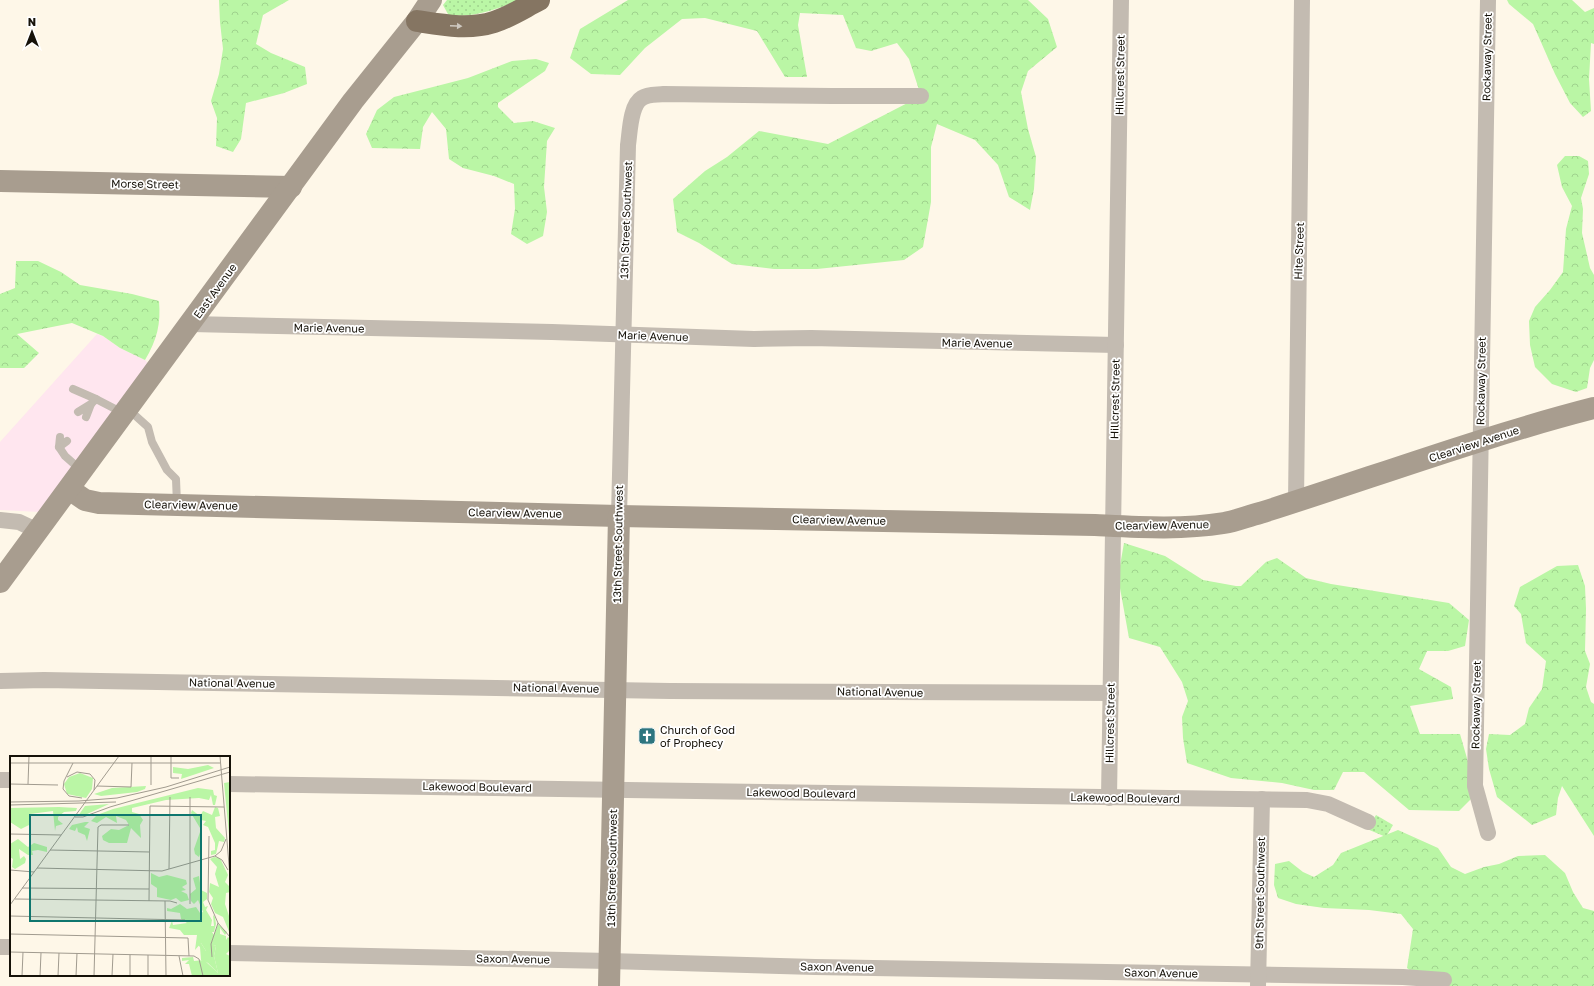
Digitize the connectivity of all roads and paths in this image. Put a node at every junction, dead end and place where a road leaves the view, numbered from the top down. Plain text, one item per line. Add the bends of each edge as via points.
1 (431, 0) edge
2 (539, 0) edge
3 (1121, 0) edge
4 (1302, 0) edge
5 (1488, 0) edge
6 (417, 21) junction
7 (921, 96) dead end
8 (0, 181) edge
9 (291, 187) junction
10 (190, 324) junction
11 (623, 335) junction
12 (1116, 345) junction
13 (73, 389) dead end
14 (94, 402) junction
15 (1594, 408) edge
16 (126, 411) junction
17 (78, 412) dead end
18 (86, 417) dead end
19 (64, 439) dead end
20 (1480, 442) junction
21 (82, 471) junction
22 (69, 489) junction
23 (1296, 502) junction
24 (177, 505) junction
25 (619, 516) junction
26 (0, 520) edge
27 (1113, 526) junction
28 (38, 531) junction
29 (0, 582) edge
30 (0, 681) edge
31 (616, 689) junction
32 (1111, 693) junction
33 (230, 784) edge
34 (614, 790) junction
35 (1109, 798) junction
36 (1262, 800) junction
37 (1368, 822) dead end
38 (1488, 833) dead end
39 (230, 953) edge
40 (610, 961) junction
41 (1258, 980) edge
42 (1444, 980) dead end
43 (609, 986) edge

1 - 6 street, East Avenue
6 -> 2 highway via 473,26 495,22
3 - 12 street, Hillcrest Street
4 - 23 street, Hite Street
5 - 20 street, Rockaway Street
6 - 9 street, East Avenue via 353,102
7 - 11 street, 13th Street Southwest via 664,94 642,98 636,103 632,115 628,145
8 - 9 street, Morse Street
9 - 10 street, East Avenue
10 - 11 street, Marie Avenue
10 - 16 street, East Avenue
11 - 12 street, Marie Avenue
11 - 25 street, 13th Street Southwest
12 - 27 street, Hillcrest Street
13 - 14 lane
14 - 16 lane
14 - 17 lane
14 - 18 lane
15 - 20 street, Clearview Avenue
16 - 21 street, East Avenue
16 - 24 lane via 148,427 155,448 167,470 176,480
19 - 21 lane via 59,447
20 - 23 street, Clearview Avenue
20 - 38 street, Rockaway Street via 1475,786
21 - 22 street, East Avenue
22 - 24 street, Clearview Avenue via 92,502
22 - 28 street, East Avenue
23 - 27 street, Clearview Avenue via 1225,523 1190,526
24 - 25 street, Clearview Avenue
25 - 27 street, Clearview Avenue
25 - 31 street, 13th Street Southwest
26 - 28 street via 19,522
27 - 32 street, Hillcrest Street
28 - 29 street, East Avenue
30 - 31 street, National Avenue
31 - 32 street, National Avenue
31 - 34 street, 13th Street Southwest
32 - 35 street, Hillcrest Street
33 - 34 street, Lakewood Boulevard
34 - 35 street, Lakewood Boulevard
34 - 40 street, 13th Street Southwest
35 - 36 street, Lakewood Boulevard
36 - 37 street, Lakewood Boulevard via 1307,800 1328,804
36 - 41 street, 9th Street Southwest
39 - 40 street, Saxon Avenue
40 - 41 street, Saxon Avenue
40 - 43 street, 13th Street Southwest
41 - 42 street, Saxon Avenue via 1403,977

